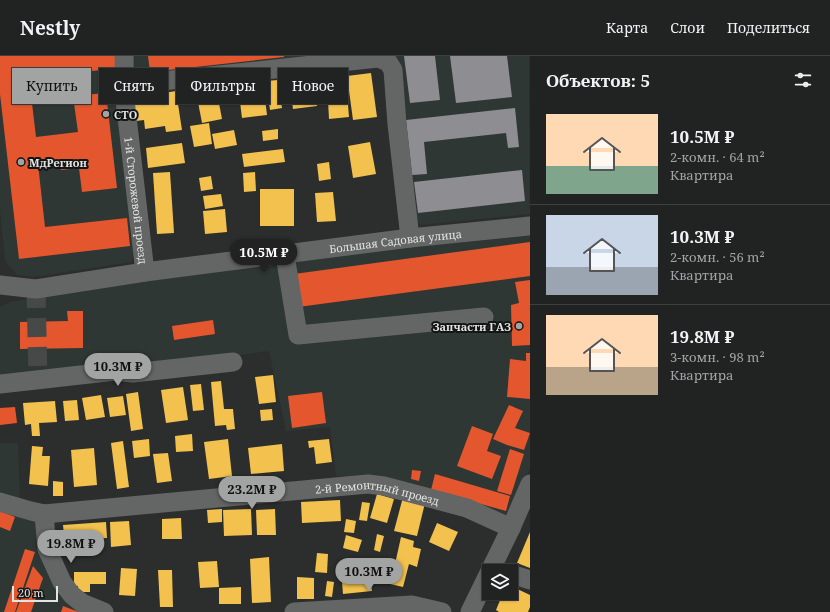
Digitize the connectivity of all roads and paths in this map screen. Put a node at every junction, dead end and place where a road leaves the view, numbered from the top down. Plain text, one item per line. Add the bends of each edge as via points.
1 (124, 56) edge
2 (124, 68) edge
3 (168, 80) edge
4 (125, 104) edge
5 (530, 226) edge
6 (410, 238) junction
7 (285, 255) junction
8 (145, 272) junction
9 (0, 284) edge
10 (484, 317) dead end
11 (233, 362) dead end
12 (0, 384) edge
13 (530, 484) edge
14 (0, 502) edge
15 (44, 514) junction
16 (511, 528) junction
17 (496, 564) edge
18 (518, 576) edge
19 (530, 580) edge
20 (482, 591) edge
21 (104, 612) edge
22 (294, 612) edge
23 (442, 612) edge
24 (470, 612) edge

1 - 2 street, 1-й Сторожевой проезд
3 - 6 street via 378,58 388,62 392,70
4 - 8 street, 1-й Сторожевой проезд
5 - 6 street, Большая Садовая улица
6 - 7 street, Большая Садовая улица
7 - 8 street, Большая Садовая улица
7 - 10 street via 298,335
8 - 9 street, Большая Садовая улица via 36,288
11 - 12 street via 133,373 116,371
13 - 16 street
14 - 15 street, 2-й Ремонтный проезд
15 - 16 street, 2-й Ремонтный проезд via 368,484 467,508
15 - 21 street via 47,549 62,582 82,603
16 - 17 street
18 - 19 street
20 - 24 street
22 - 23 street via 412,605

